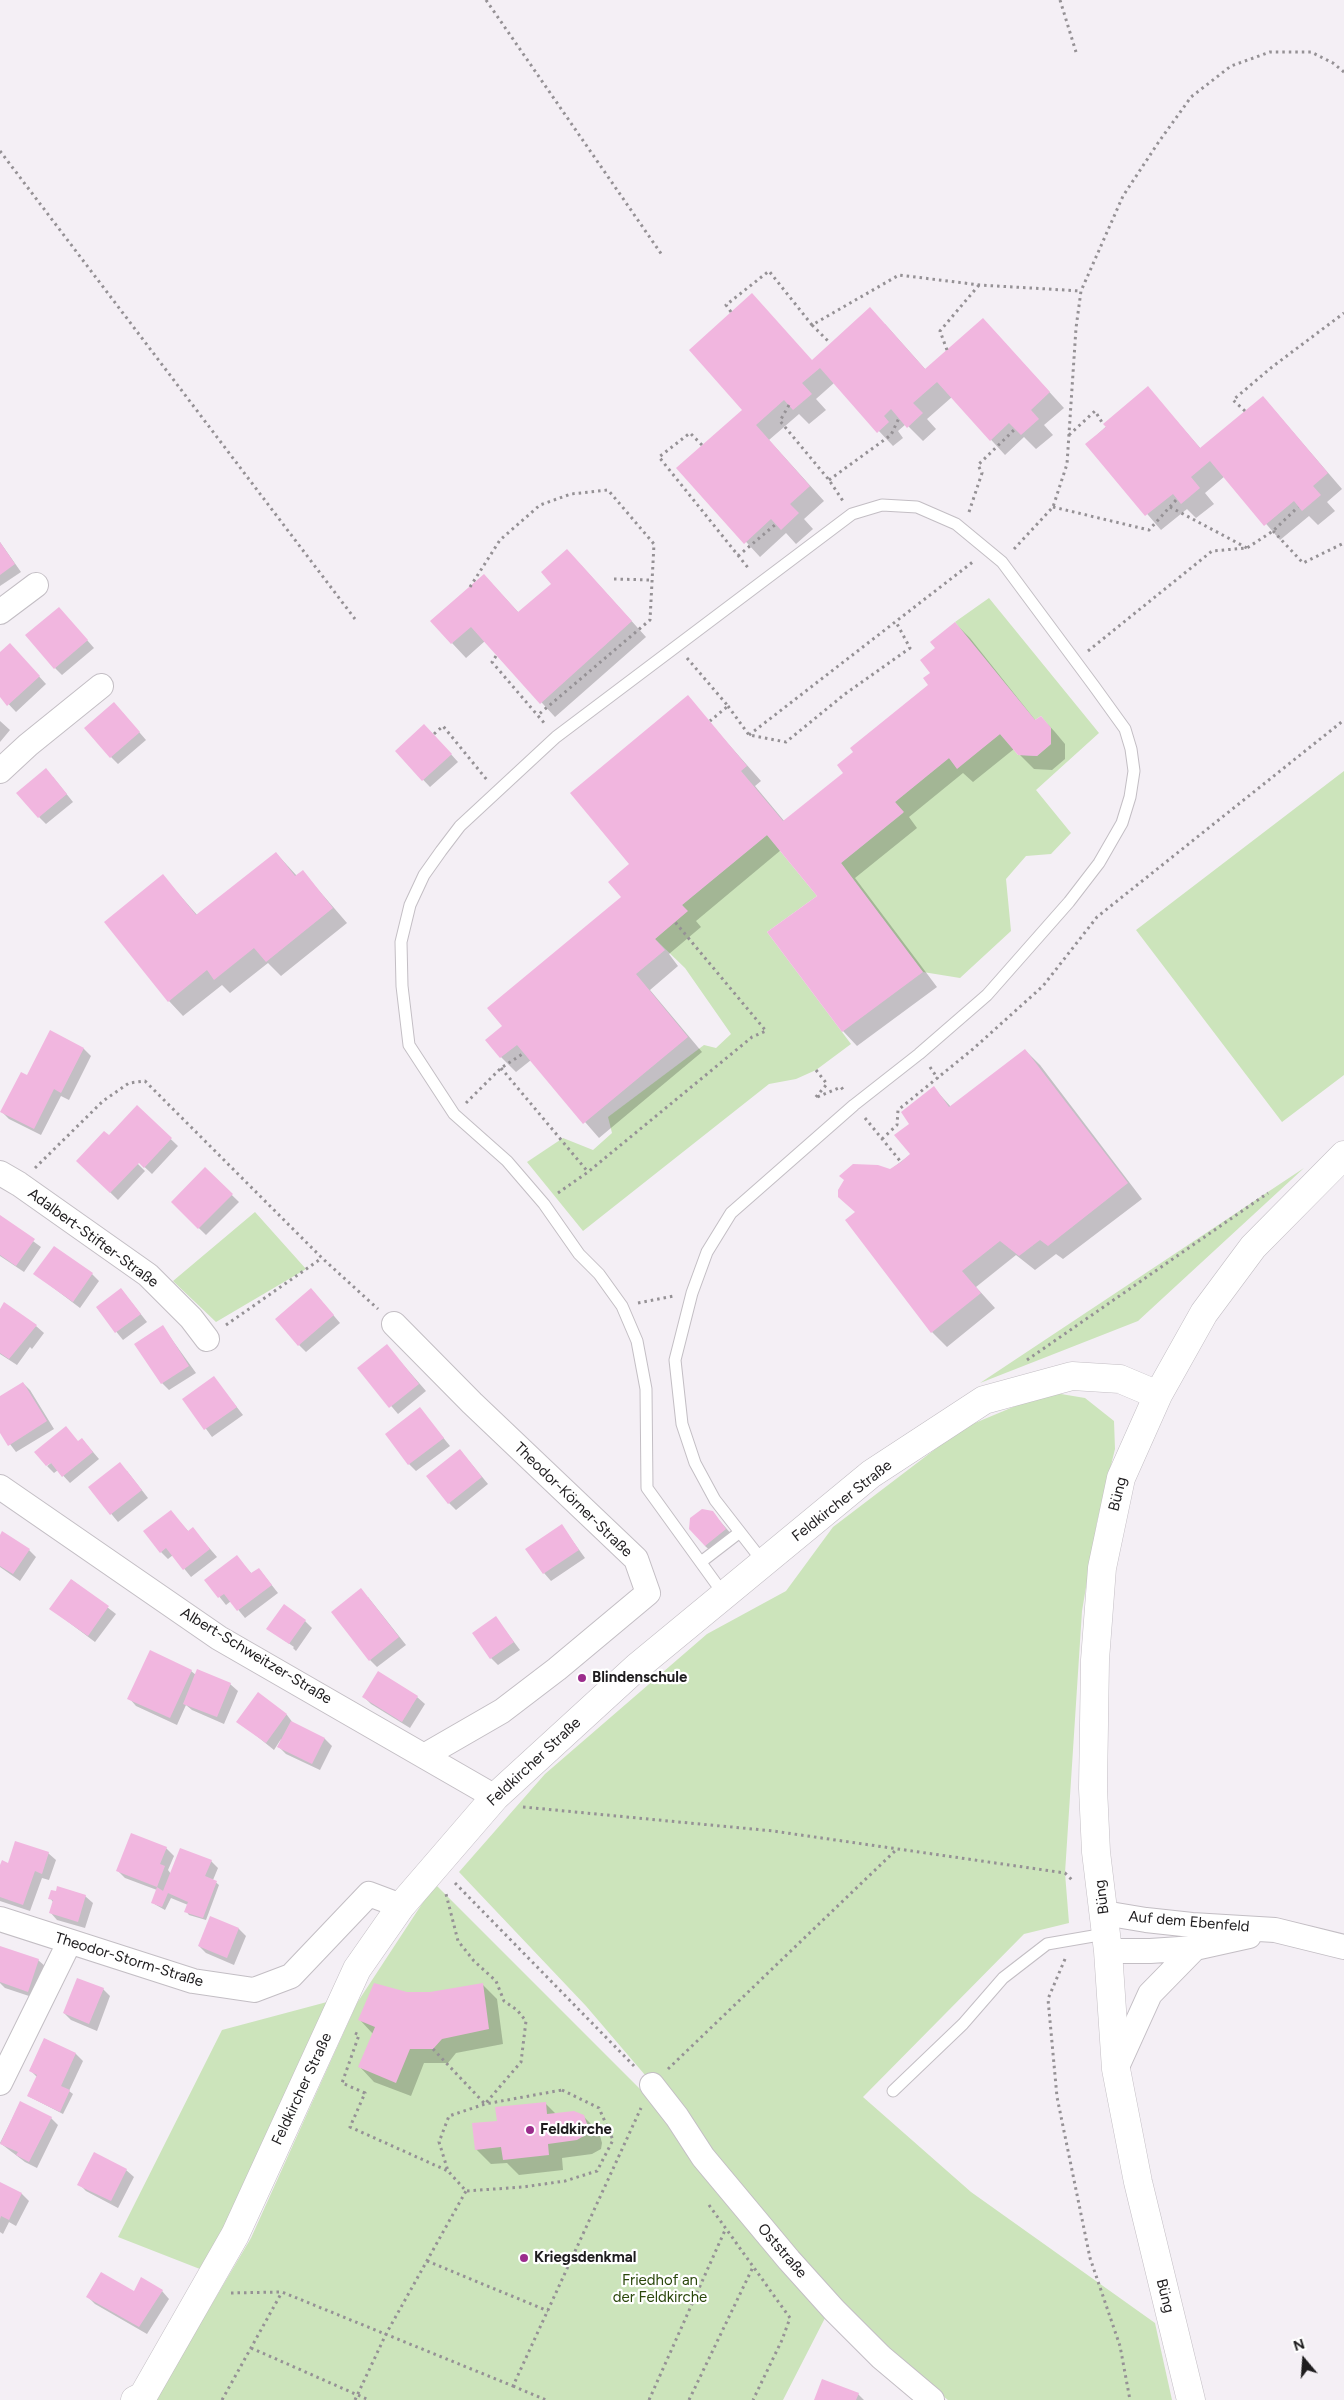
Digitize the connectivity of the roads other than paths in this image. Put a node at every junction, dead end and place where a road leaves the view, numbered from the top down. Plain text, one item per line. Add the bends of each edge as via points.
1 (36, 585) dead end
2 (0, 612) edge
3 (101, 686) dead end
4 (0, 771) edge
5 (1344, 1155) edge
6 (9, 1179) edge
7 (394, 1324) road end
8 (207, 1339) road end
9 (1158, 1395) junction
10 (0, 1487) edge
11 (740, 1532) junction
12 (701, 1562) junction
13 (764, 1563) junction
14 (725, 1596) junction
15 (424, 1756) junction
16 (495, 1797) junction
17 (401, 1906) junction
18 (0, 1919) edge
19 (1275, 1930) junction
20 (1106, 1932) junction
21 (69, 1943) junction
22 (1195, 1948) junction
23 (1344, 1948) edge
24 (1116, 2069) junction
25 (0, 2083) edge
26 (652, 2085) road end
27 (894, 2091) dead end
28 (135, 2400) edge
29 (932, 2400) edge
30 (1191, 2400) edge

1 - 2 street
3 - 4 street
5 - 9 street, Büng via 1253,1247 1204,1313
6 - 8 street, Adalbert-Stifter-Straße via 148,1275
7 - 15 street, Theodor-Körner-Straße via 636,1559 648,1593 502,1711
9 - 13 street, Feldkircher Straße via 1120,1379 1072,1376 984,1400 871,1474
9 - 20 street, Büng via 1121,1478 1102,1568 1095,1660 1092,1788
10 - 15 street, Albert-Schweitzer-Straße via 219,1638
11 - 12 lane
11 - 12 lane via 715,1500 695,1463 682,1424 675,1360 692,1293 707,1252 731,1213 987,995 1070,902 1099,863 1122,823 1130,797 1134,771 1125,729 1002,562 956,524 917,507 882,505 852,514 556,737 460,826 424,875 410,905 401,942 402,986 410,1045 454,1114 506,1161 544,1204 622,1306 637,1341 646,1389 647,1488
11 - 13 lane
12 - 14 lane
13 - 14 street, Feldkircher Straße
14 - 16 street, Feldkircher Straße via 637,1667
15 - 16 street, Albert-Schweitzer-Straße
16 - 17 street, Feldkircher Straße
17 - 21 street, Theodor-Storm-Straße via 369,1894 291,1976 254,1990 193,1982
17 - 28 street, Feldkircher Straße via 357,1969 235,2235 143,2396
18 - 21 street, Theodor-Storm-Straße
19 - 20 street, Auf dem Ebenfeld via 1146,1920
19 - 22 street, Auf dem Ebenfeld
19 - 23 street, Auf dem Ebenfeld
20 - 22 street, Auf dem Ebenfeld via 1150,1951
20 - 24 street, Büng
20 - 27 lane via 1047,1944 1003,1978 963,2024
21 - 25 street
22 - 24 street, Auf dem Ebenfeld via 1150,1994
24 - 30 street, Büng via 1138,2182
26 - 29 street, Oststraße via 719,2177 821,2296 881,2358

